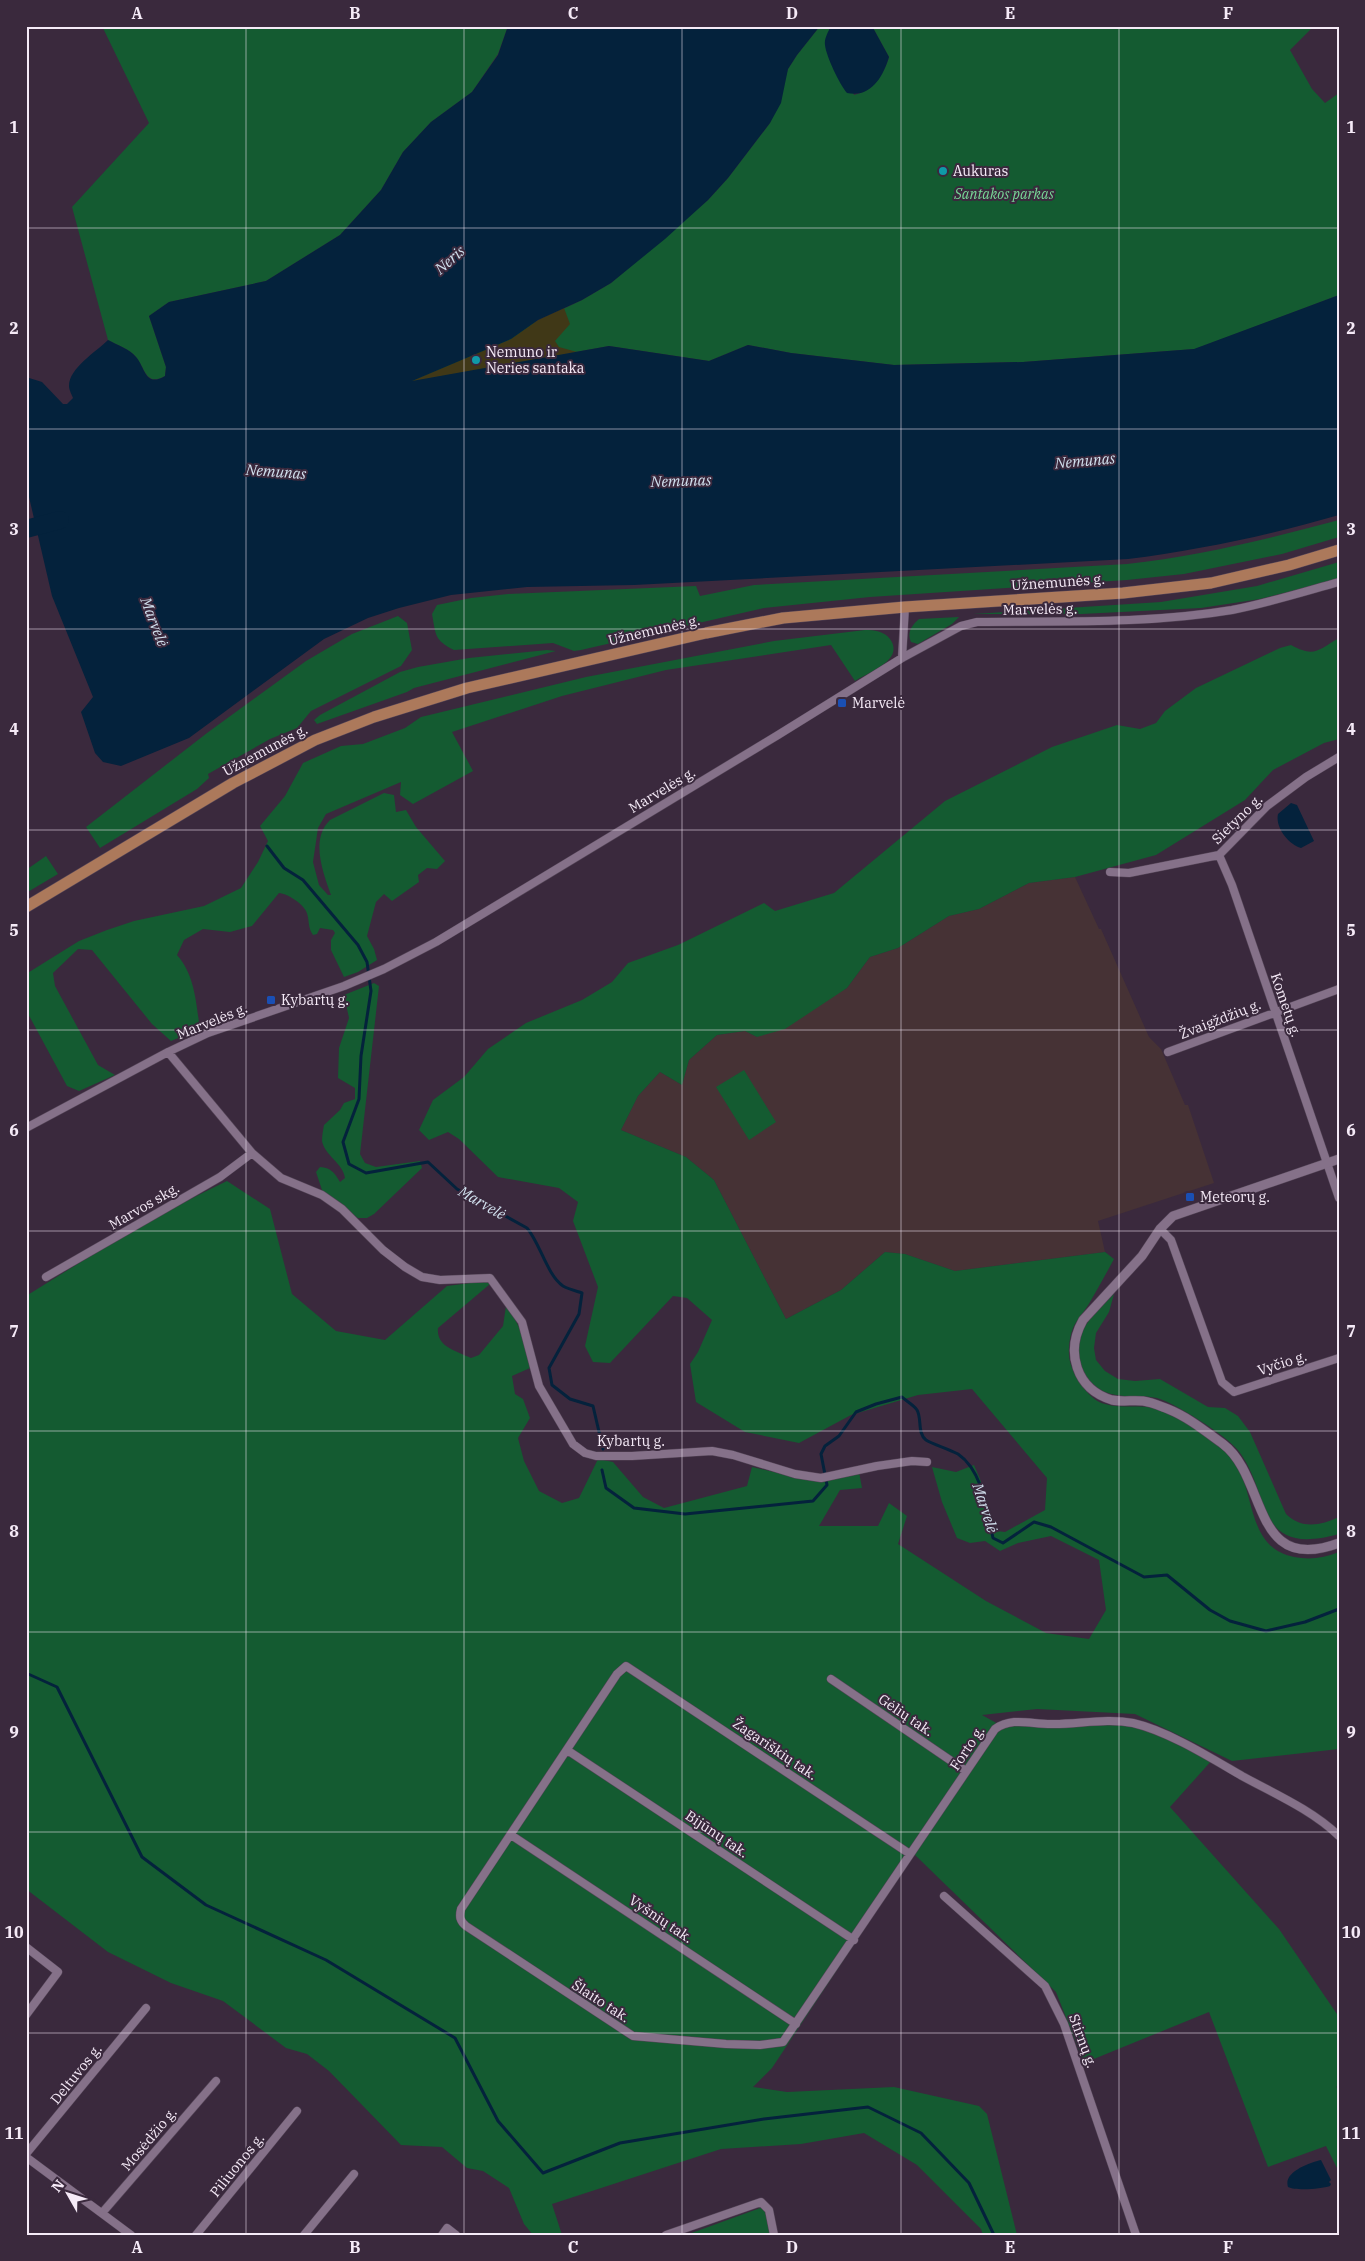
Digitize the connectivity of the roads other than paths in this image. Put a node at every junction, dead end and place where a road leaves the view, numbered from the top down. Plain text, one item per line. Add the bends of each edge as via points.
1 (1339, 550) edge
2 (1339, 582) edge
3 (905, 607) junction
4 (902, 658) junction
5 (1339, 757) edge
6 (1219, 855) junction
7 (1110, 872) dead end
8 (26, 907) edge
9 (1339, 989) edge
10 (1275, 1011) junction
11 (168, 1052) junction
12 (1168, 1052) dead end
13 (26, 1128) edge
14 (252, 1154) junction
15 (1339, 1159) edge
16 (1327, 1163) junction
17 (1339, 1198) edge
18 (1160, 1229) junction
19 (46, 1277) dead end
20 (1339, 1358) edge
21 (927, 1462) dead end
22 (1339, 1543) edge
23 (831, 1679) dead end
24 (567, 1750) junction
25 (966, 1771) junction
26 (511, 1835) junction
27 (1339, 1836) edge
28 (910, 1854) junction
29 (944, 1896) dead end
30 (854, 1940) junction
31 (26, 1947) edge
32 (146, 2008) dead end
33 (26, 2015) edge
34 (796, 2024) junction
35 (783, 2042) joint
36 (216, 2081) dead end
37 (297, 2110) dead end
38 (26, 2156) edge
39 (354, 2174) dead end
40 (102, 2213) junction
41 (445, 2232) edge
42 (131, 2235) edge
43 (196, 2235) edge
44 (304, 2235) edge
45 (456, 2235) edge
46 (666, 2235) edge
47 (774, 2235) edge
48 (1136, 2235) edge

1 - 3 main road, Užnemunės g. via 1211,583 1123,593
2 - 4 street, Marvelės g. via 1267,603 1194,614 1125,620 977,622 961,626
3 - 4 street
3 - 8 main road, Užnemunės g. via 784,618 706,633 467,688 358,722 257,769
4 - 11 street, Marvelės g. via 436,942 376,973 208,1034
5 - 6 street, Sietyno g. via 1267,806
6 - 7 street, Sietyno g. via 1129,873
6 - 10 street, Kometų g.
9 - 10 street, Žvaigždžių g.
10 - 12 street, Žvaigždžių g.
10 - 16 street, Kometų g.
11 - 13 street, Marvelės g.
11 - 14 street, Kybartų g.
14 - 19 street, Marvos skg. via 220,1177
14 - 21 street, Kybartų g. via 280,1178 322,1195 342,1209 382,1250 422,1277 440,1280 490,1278 522,1322 539,1386 573,1444 585,1452 596,1456 632,1456 712,1451 821,1478 877,1466
15 - 16 street
16 - 17 street, Kometų g.
16 - 18 street via 1173,1216
18 - 20 street, Vyčio g. via 1171,1240 1222,1382 1234,1392
18 - 22 street via 1142,1256 1083,1320 1076,1332 1074,1355 1083,1379 1101,1396 1114,1400 1145,1401 1178,1414 1230,1449 1246,1474 1266,1524 1284,1542 1309,1550
23 - 25 street, Gėlių tak.
24 - 26 street
24 - 28 street, Žagariškių tak. via 617,1674 626,1666
24 - 30 street, Bijūnų tak.
25 - 27 street, Forto g. via 995,1729 1006,1723 1132,1723 1152,1729 1213,1759 1318,1819
25 - 28 street, Forto g.
26 - 34 street, Vyšnių tak.
26 - 35 street, Šlaito tak. via 461,1909 460,1916 466,1926 633,2036 743,2045
28 - 30 street, Forto g.
29 - 48 street, Stirnų g. via 1050,1994 1064,2024
30 - 34 street, Forto g.
31 - 33 street via 58,1972
32 - 38 street, Deltuvos g.
34 - 35 street, Forto g.
36 - 40 street, Mosėdžio g.
37 - 43 street, Piliuonos g.
38 - 40 street
39 - 44 street
40 - 42 street
41 - 45 street
46 - 47 street via 756,2202 765,2204 769,2210

